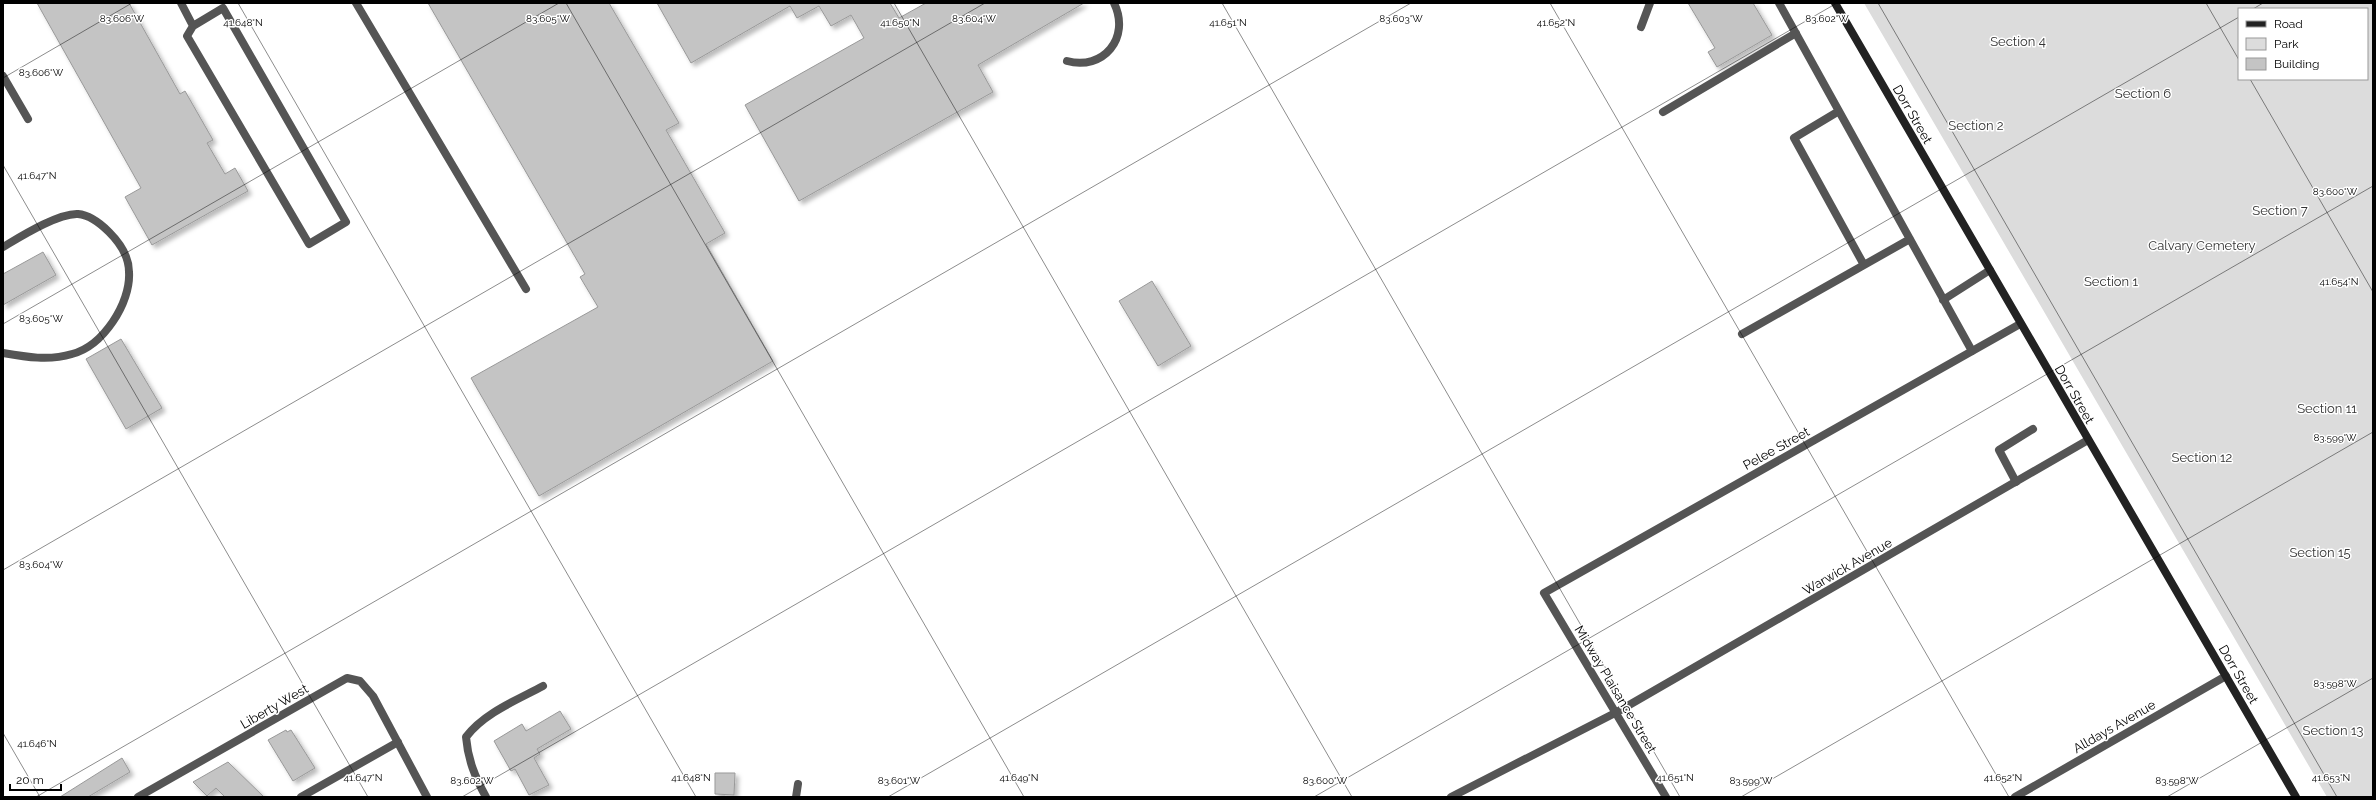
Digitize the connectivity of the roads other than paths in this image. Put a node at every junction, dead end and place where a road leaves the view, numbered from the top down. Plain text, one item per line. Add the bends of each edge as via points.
1 (181, 3) edge
2 (356, 3) edge
3 (1114, 3) edge
4 (1650, 3) edge
5 (1779, 3) edge
6 (1835, 3) edge
7 (194, 26) junction
8 (1641, 27) dead end
9 (1796, 33) junction
10 (1067, 61) dead end
11 (3, 76) edge
12 (1839, 111) junction
13 (1663, 112) dead end
14 (28, 120) dead end
15 (1910, 240) junction
16 (3, 247) edge
17 (1864, 265) junction
18 (1990, 270) junction
19 (526, 289) dead end
20 (1943, 300) junction
21 (2020, 324) junction
22 (1742, 334) dead end
23 (1972, 351) junction
24 (3, 353) edge
25 (2033, 429) dead end
26 (2088, 440) junction
27 (2016, 482) junction
28 (1544, 593) joint
29 (2226, 676) junction
30 (542, 686) dead end
31 (1617, 712) junction
32 (398, 742) junction
33 (798, 784) dead end
34 (138, 797) edge
35 (301, 797) edge
36 (427, 797) edge
37 (486, 797) edge
38 (796, 797) edge
39 (1451, 797) edge
40 (1666, 797) edge
41 (2015, 797) edge
42 (2296, 797) edge

1 - 7 street
2 - 19 street
3 - 10 street via 1120,24 1118,39 1108,51 1093,60 1079,64
4 - 8 street
5 - 9 street
6 - 18 main road, Dorr Street
7 - 7 street via 187,36 308,244 346,222 223,8
9 - 12 street
9 - 13 street
11 - 14 street
12 - 15 street
12 - 17 street via 1794,138
15 - 17 street
15 - 20 street
16 - 24 street via 56,220 78,214 99,222 114,237 125,253 130,271 128,289 119,311 104,333 89,346 73,354 47,359
17 - 22 street
18 - 20 street
18 - 21 main road, Dorr Street
20 - 23 street
21 - 23 street, Pelee Street
21 - 26 main road, Dorr Street
23 - 28 street, Pelee Street
25 - 27 street via 1999,450
26 - 27 street, Warwick Avenue
26 - 29 main road, Dorr Street
27 - 31 street, Warwick Avenue
28 - 31 street, Midway Plaisance Street
29 - 41 street, Alldays Avenue
29 - 42 main road, Dorr Street
30 - 37 street via 486,717 466,736 468,756
31 - 39 street, Warwick Avenue
31 - 40 street, Midway Plaisance Street
32 - 34 street, Liberty West via 373,696 360,682 348,678
32 - 35 street
32 - 36 street, Liberty West
33 - 38 street

